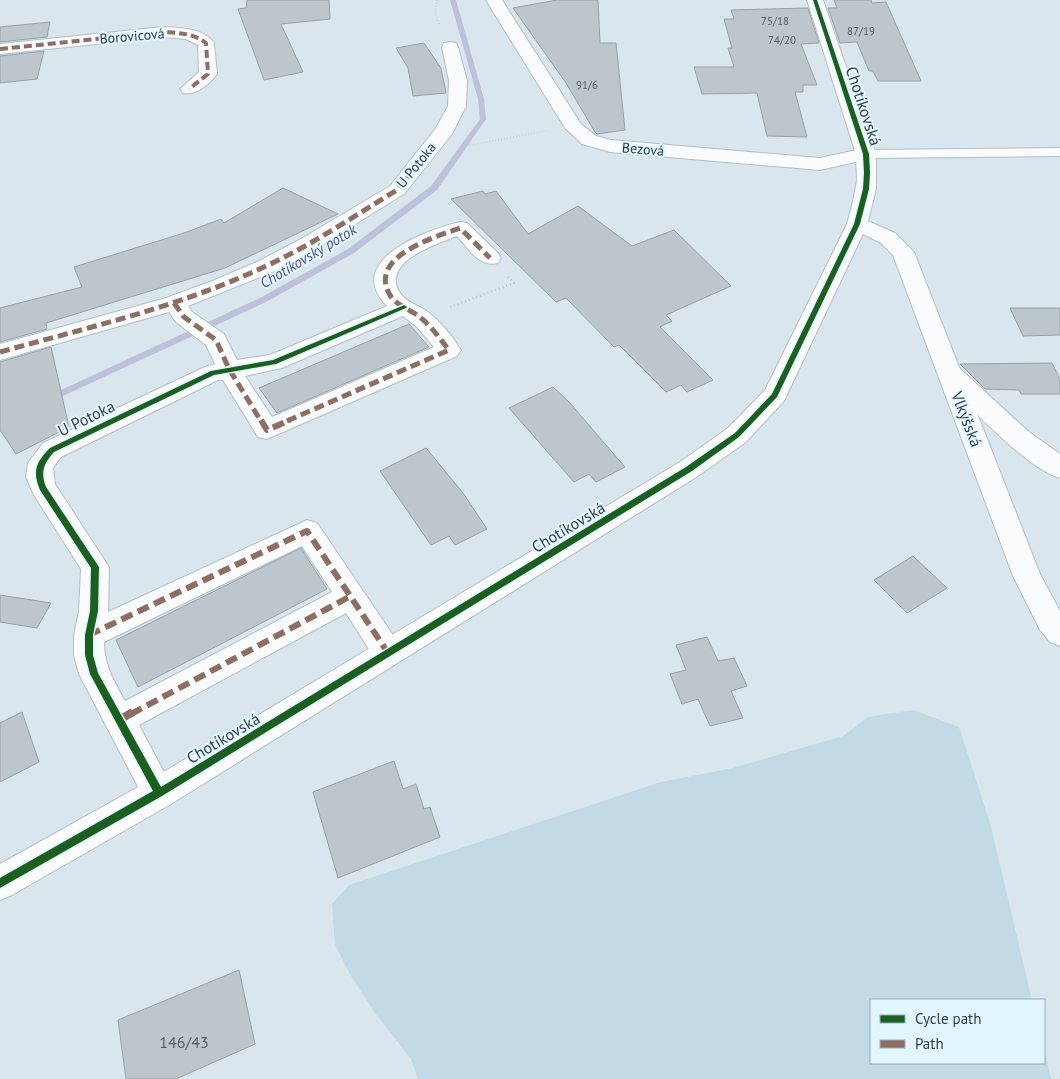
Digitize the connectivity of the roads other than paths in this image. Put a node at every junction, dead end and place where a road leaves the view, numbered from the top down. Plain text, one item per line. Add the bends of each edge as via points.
1 (494, 0) edge
2 (815, 0) edge
3 (450, 47) dead end
4 (0, 49) edge
5 (189, 90) dead end
6 (1060, 152) edge
7 (866, 154) junction
8 (857, 224) junction
9 (490, 258) road end
10 (179, 310) junction
11 (413, 313) junction
12 (0, 352) edge
13 (229, 369) junction
14 (949, 372) junction
15 (1060, 468) edge
16 (351, 596) junction
17 (1060, 633) edge
18 (89, 635) junction
19 (388, 653) junction
20 (119, 720) junction
21 (159, 793) junction
22 (0, 883) edge

1 - 7 street, Bezová via 574,128 598,143 820,164
2 - 7 street, Chotíkovská
3 - 10 street, U Potoka via 458,81 457,106 445,130 396,190 308,244
4 - 5 street, Borovicová via 163,32 198,36 206,43 208,74
6 - 7 lane
7 - 8 street, Chotíkovská via 868,177
8 - 14 street, Vlkýšská via 888,238 903,252
8 - 19 street, Chotíkovská via 775,395 737,436 689,469
9 - 11 street via 460,228 422,242 393,260 387,268 384,284 390,296
10 - 12 street, U Potoka
10 - 13 street via 216,340
11 - 13 street, U Potoka via 274,362
11 - 13 street via 448,350 267,430
13 - 18 street, U Potoka via 213,373 70,441 44,458 39,469 40,483 94,567 94,610
14 - 15 street via 1020,439
14 - 17 street, Vlkýšská via 1028,576 1050,621
16 - 18 street via 307,531
16 - 19 street
16 - 20 street
18 - 20 street, U Potoka via 89,655 94,674
19 - 21 street, Chotíkovská
20 - 21 street, U Potoka
21 - 22 street, Chotíkovská

